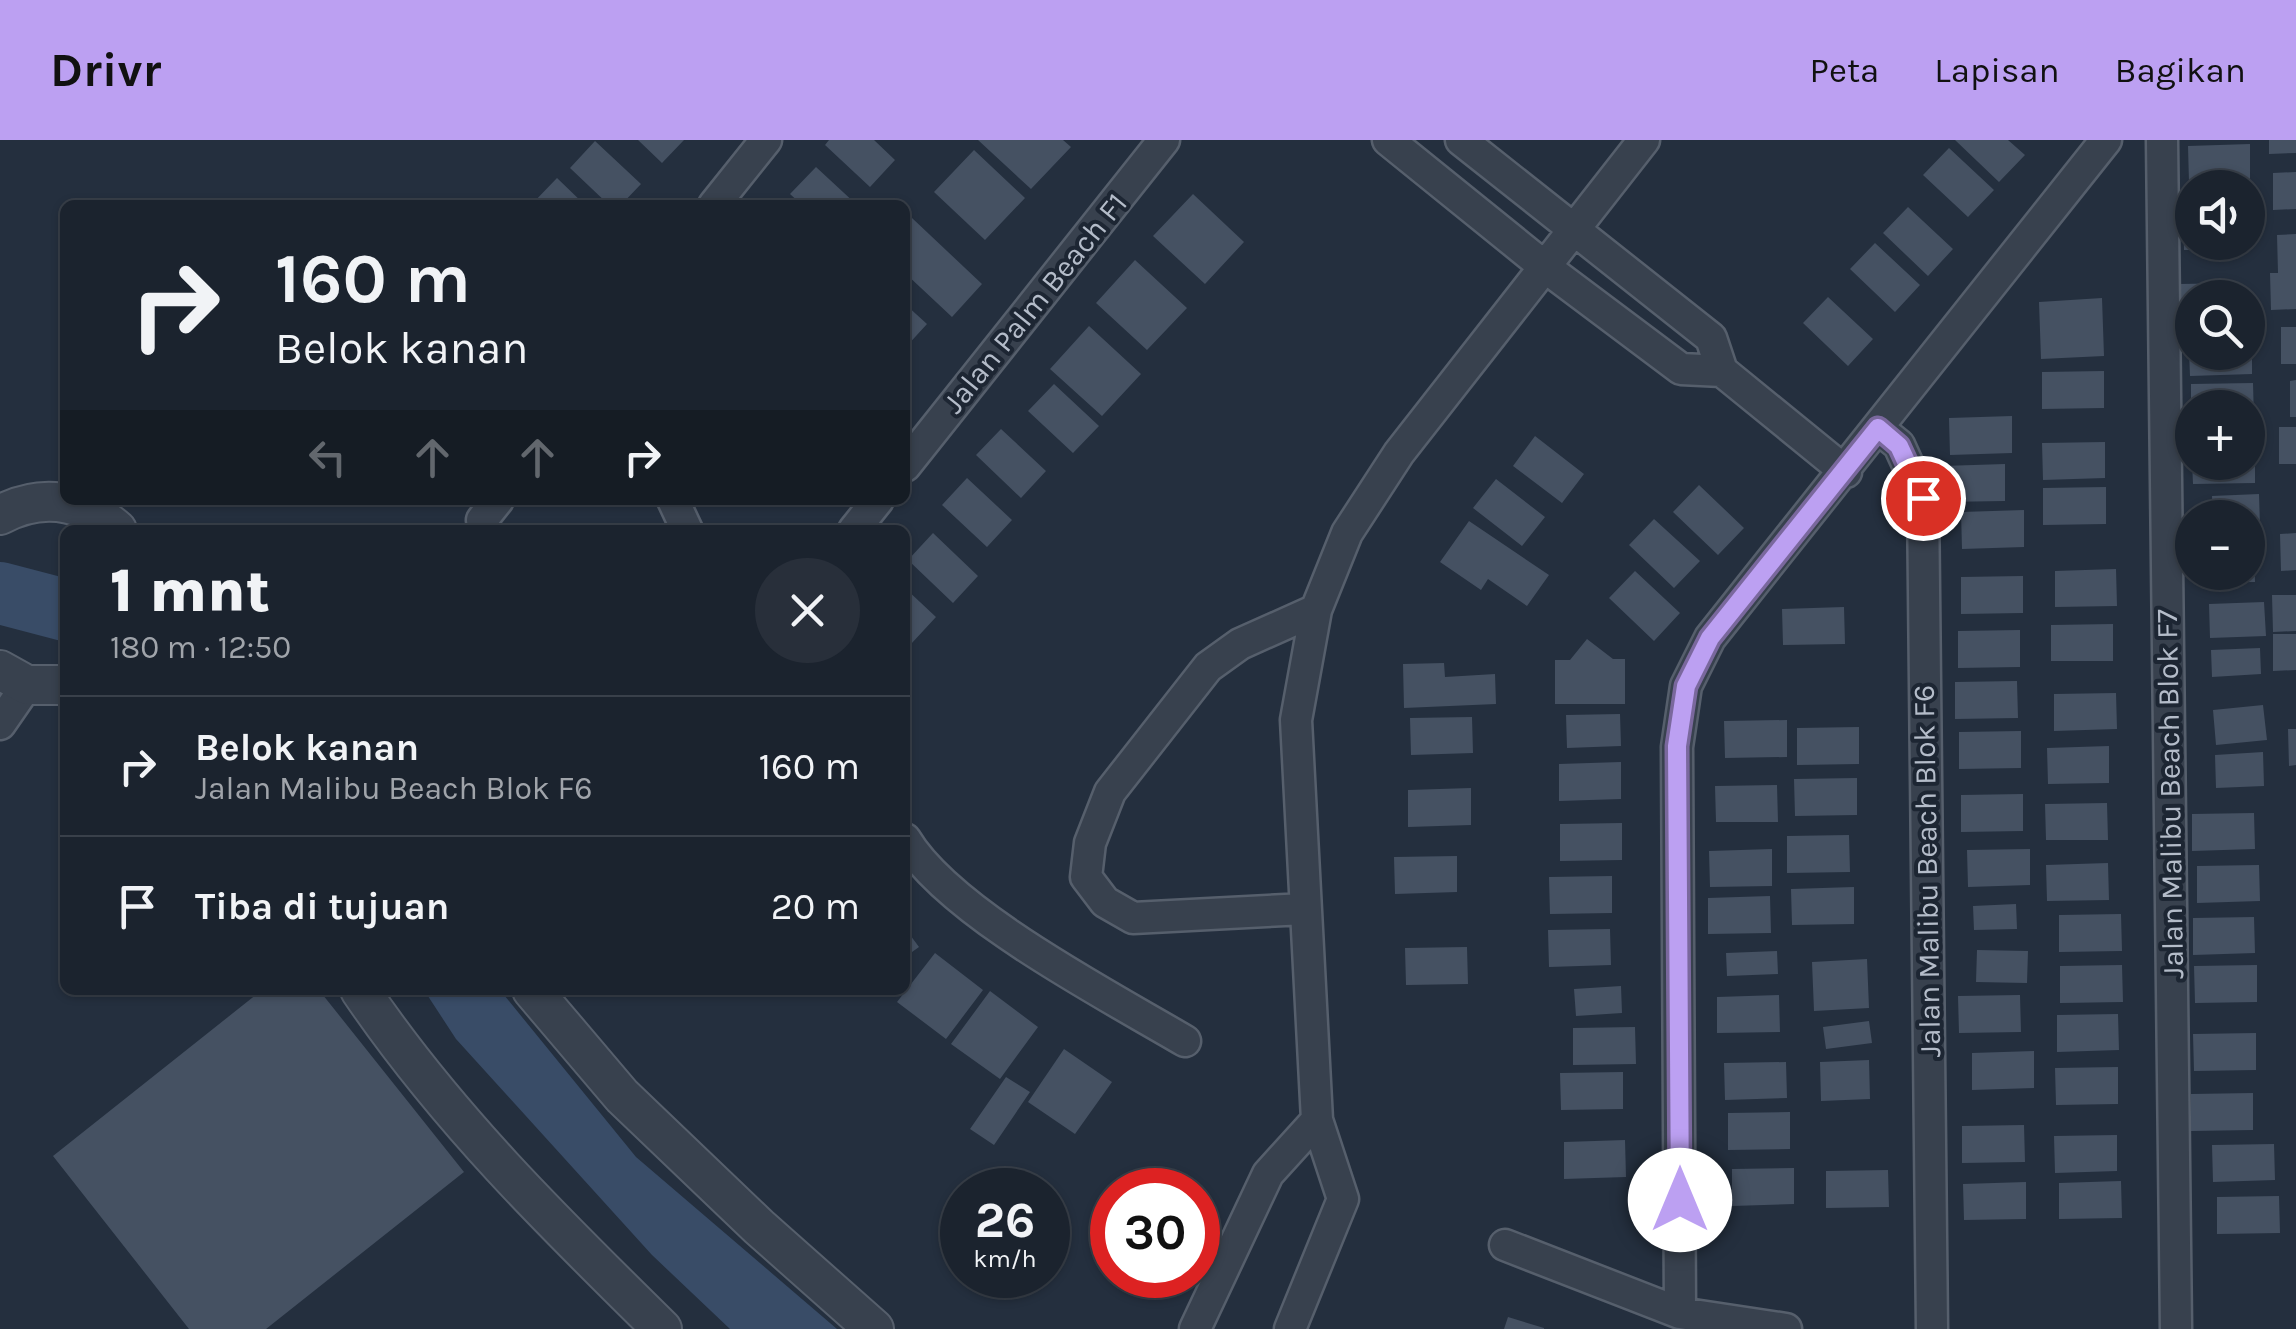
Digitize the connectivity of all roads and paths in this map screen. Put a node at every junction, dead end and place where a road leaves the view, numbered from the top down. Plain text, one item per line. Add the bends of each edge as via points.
1 (766, 140) edge
2 (1164, 140) edge
3 (1388, 140) edge
4 (1461, 140) edge
5 (1644, 140) edge
6 (2106, 140) edge
7 (2162, 140) edge
8 (718, 200) edge
9 (1574, 229) junction
10 (1545, 267) junction
11 (1722, 371) junction
12 (1878, 428) junction
13 (910, 460) edge
14 (1846, 472) junction
15 (60, 502) edge
16 (76, 505) edge
17 (874, 505) edge
18 (1, 514) edge
19 (112, 525) edge
20 (858, 525) edge
21 (1316, 610) junction
22 (14, 677) edge
23 (60, 684) edge
24 (0, 724) edge
25 (910, 843) edge
26 (1305, 909) junction
27 (363, 995) edge
28 (536, 995) edge
29 (1185, 1041) dead end
30 (1317, 1120) junction
31 (1505, 1244) dead end
32 (1680, 1313) junction
33 (662, 1329) edge
34 (874, 1329) edge
35 (1195, 1329) edge
36 (1290, 1329) edge
37 (1786, 1329) edge
38 (1932, 1329) edge
39 (2176, 1329) edge

1 - 8 street
2 - 13 street, Jalan Palm Beach F1
3 - 10 street
4 - 9 street
5 - 9 street
6 - 12 street
7 - 39 street, Jalan Malibu Beach Blok F7
9 - 10 street
9 - 11 street via 1711,338
10 - 11 street via 1681,369
10 - 21 street via 1389,469 1347,532
11 - 14 street
12 - 14 street
12 - 38 street, Jalan Malibu Beach Blok F6 via 1899,446 1923,498
14 - 32 street via 1710,638 1686,686 1677,746
15 - 18 street via 34,502
16 - 19 street
17 - 20 street
21 - 26 street via 1296,720
21 - 26 street via 1240,644 1208,667 1110,792 1090,843 1086,877 1104,902 1133,918
22 - 23 street
22 - 24 street
25 - 29 street via 962,898 1052,962
26 - 30 street
27 - 33 street via 402,1053 516,1187
28 - 34 street via 622,1096
30 - 35 street via 1268,1174
30 - 36 street via 1342,1200
31 - 32 street
32 - 37 street

